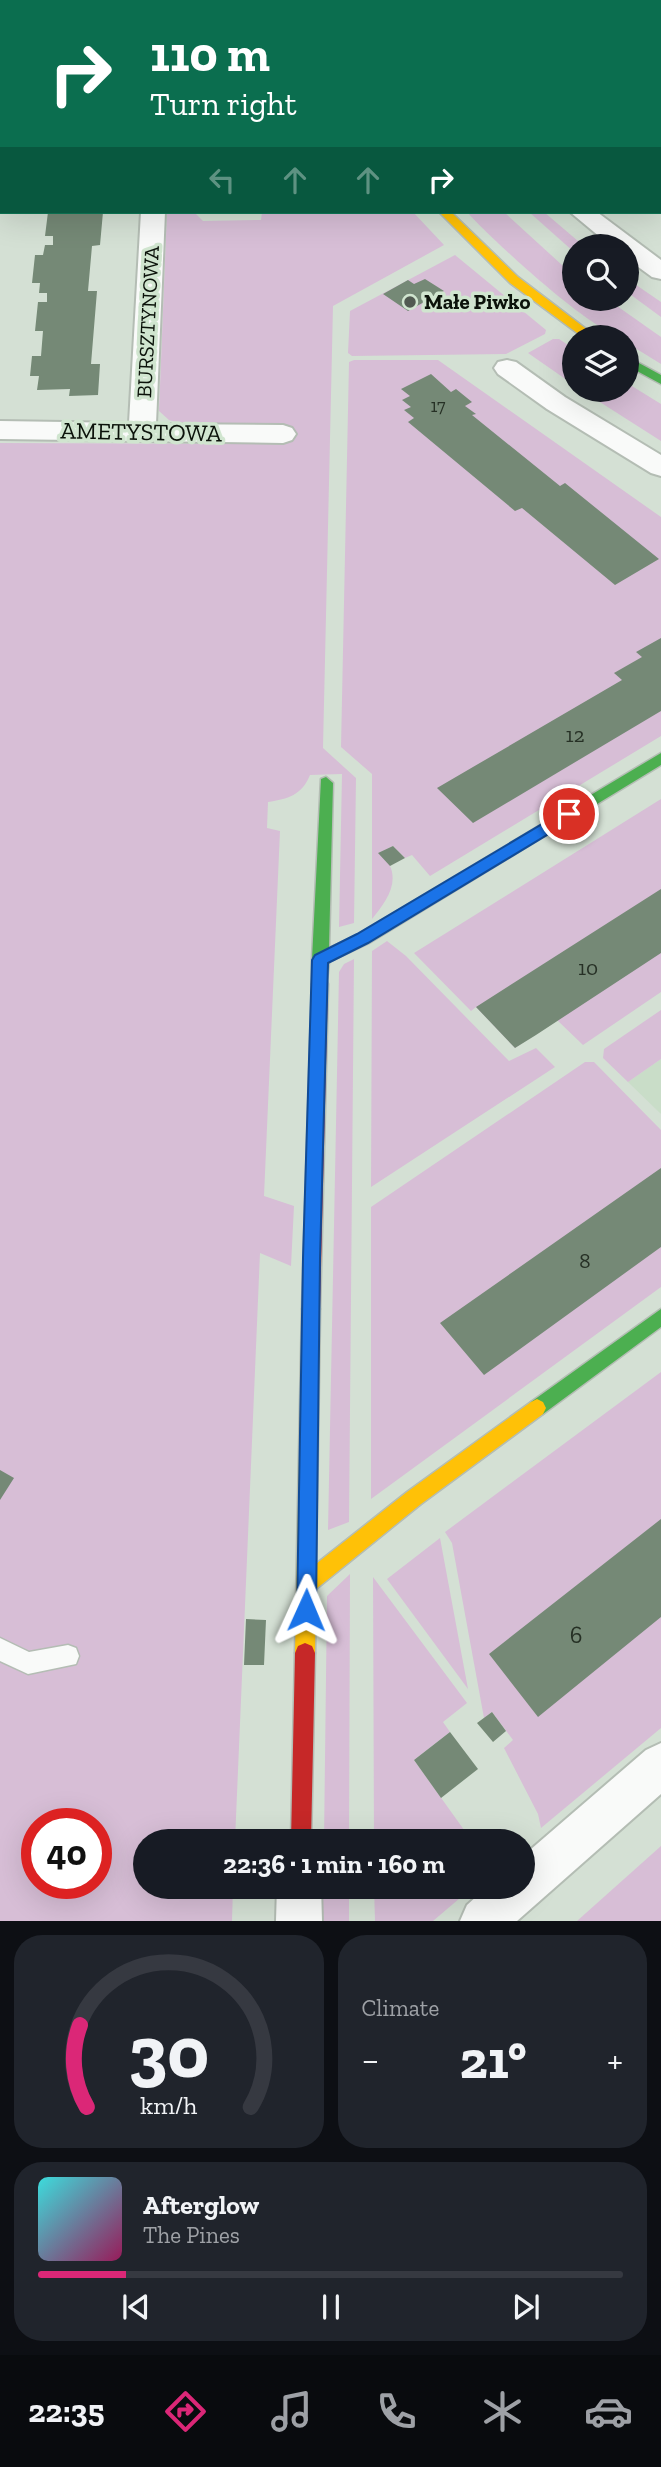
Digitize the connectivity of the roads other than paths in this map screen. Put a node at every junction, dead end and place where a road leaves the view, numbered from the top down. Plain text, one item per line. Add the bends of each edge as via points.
1 (153, 214) edge
2 (447, 214) edge
3 (585, 214) edge
4 (661, 272) edge
5 (574, 325) edge
6 (639, 367) edge
7 (508, 368) dead end
8 (661, 380) edge
9 (0, 430) edge
10 (142, 432) junction
11 (283, 434) dead end
12 (661, 467) edge
13 (661, 758) edge
14 (326, 783) dead end
15 (320, 960) junction
16 (661, 1317) edge
17 (307, 1584) junction
18 (0, 1649) edge
19 (68, 1656) dead end
20 (661, 1765) edge
21 (300, 1829) edge
22 (535, 1875) edge
23 (299, 1899) edge
24 (508, 1899) edge
25 (299, 1921) edge
26 (483, 1921) edge

1 - 10 street, BURSZTYNOWA
2 - 5 street via 520,285
3 - 4 street
6 - 8 street
7 - 12 street
9 - 10 street, AMETYSTOWA
10 - 11 street, AMETYSTOWA
13 - 15 street via 363,939
14 - 15 street
15 - 17 street
16 - 17 street via 414,1498
17 - 21 street
18 - 19 lane via 28,1663
20 - 22 street
23 - 25 street
24 - 26 street

